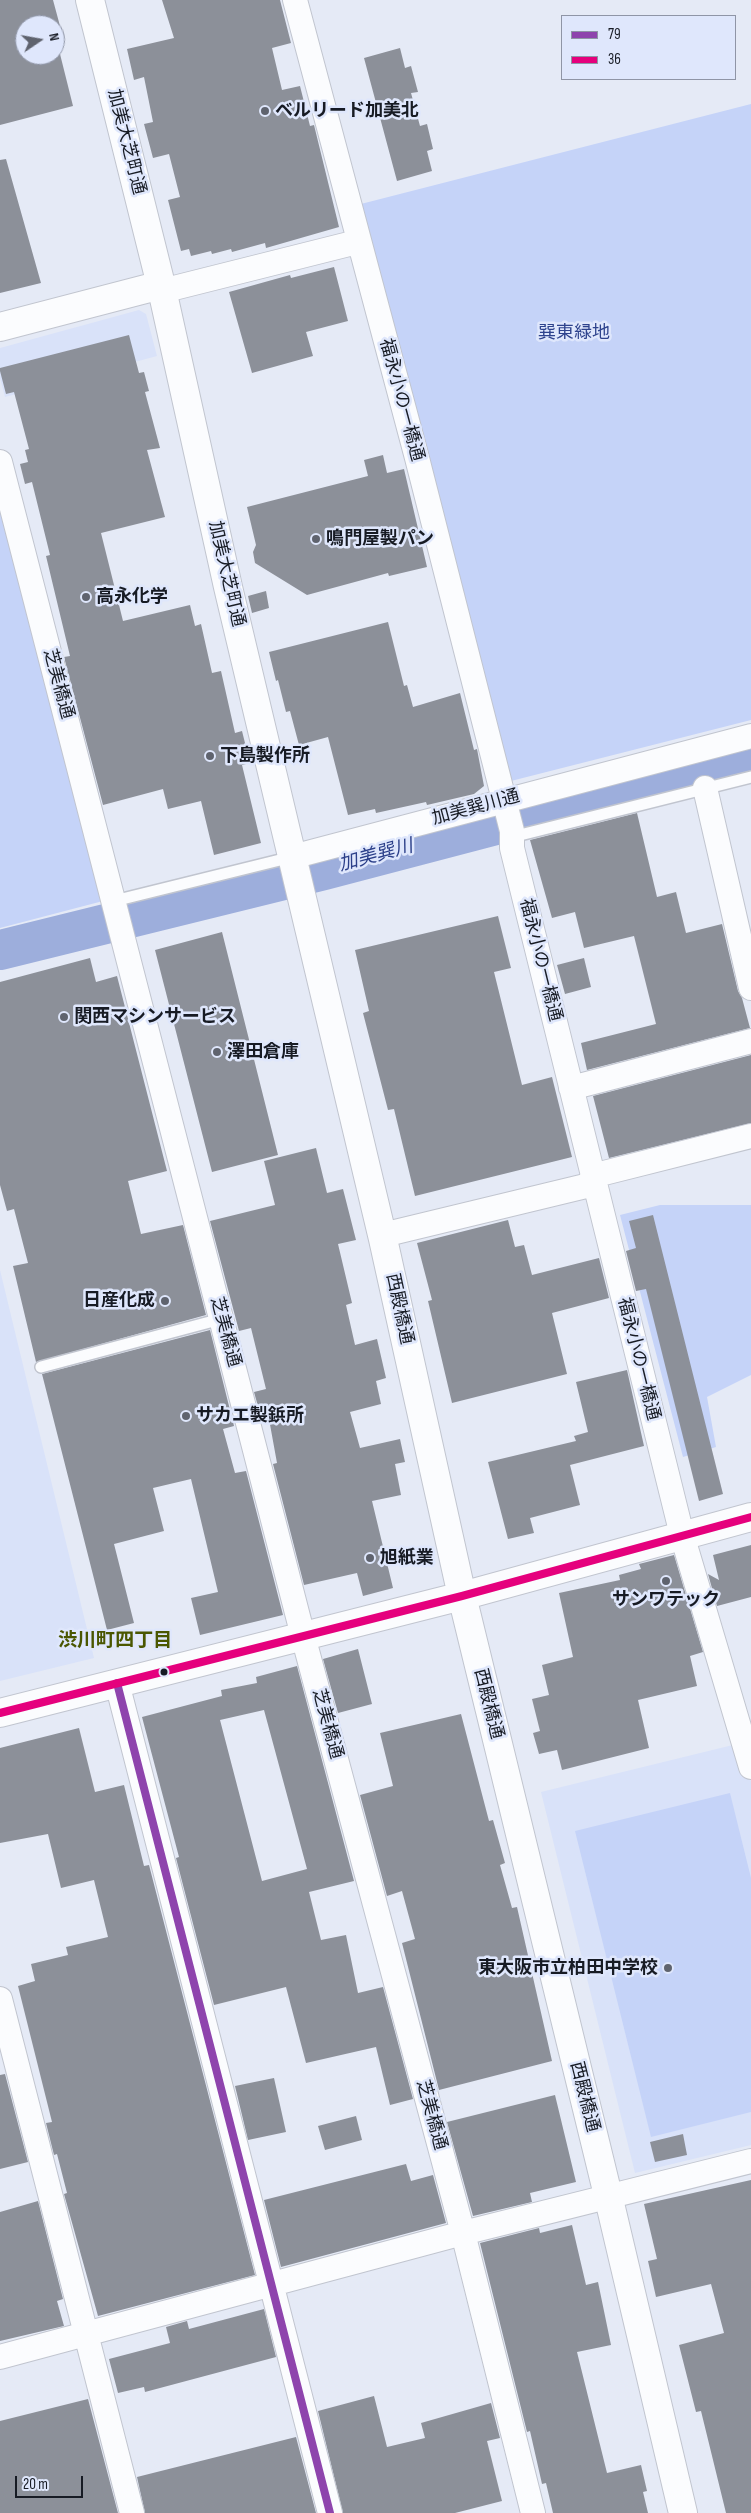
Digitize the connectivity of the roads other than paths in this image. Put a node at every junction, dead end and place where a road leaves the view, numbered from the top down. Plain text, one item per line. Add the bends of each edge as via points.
1 (90, 0) edge
2 (295, 0) edge
3 (358, 242) junction
4 (161, 288) junction
5 (0, 327) edge
6 (0, 462) edge
7 (751, 736) edge
8 (751, 777) edge
9 (705, 788) junction
10 (508, 821) junction
11 (295, 873) junction
12 (115, 904) junction
13 (751, 988) edge
14 (751, 1041) edge
15 (571, 1088) junction
16 (751, 1136) edge
17 (593, 1180) junction
18 (383, 1239) junction
19 (221, 1320) junction
20 (41, 1367) dead end
21 (751, 1517) edge
22 (682, 1535) junction
23 (462, 1596) junction
24 (303, 1636) junction
25 (117, 1683) junction
26 (0, 1713) edge
27 (751, 1767) edge
28 (0, 1999) edge
29 (751, 2161) edge
30 (608, 2195) junction
31 (463, 2233) junction
32 (272, 2284) junction
33 (86, 2335) junction
34 (0, 2357) edge
35 (132, 2513) edge
36 (330, 2513) edge
37 (533, 2513) edge
38 (683, 2513) edge

1 - 4 street, 加美大芝町通
2 - 3 street, 福永小の一橋通
3 - 4 street
3 - 10 street, 福永小の一橋通 via 417,458
4 - 5 street
4 - 11 street, 加美大芝町通
6 - 12 street, 芝美橋通
7 - 10 street, 加美巽川通 via 605,772
8 - 9 lane
9 - 10 lane
9 - 13 street
10 - 11 street, 加美巽川通
10 - 15 street, 福永小の一橋通
11 - 12 lane, 加美巽川通
11 - 18 street, 西殿橋通
12 - 19 street, 芝美橋通
14 - 15 street
15 - 17 street, 福永小の一橋通
16 - 17 street
17 - 18 street via 387,1234
17 - 22 street, 福永小の一橋通
18 - 23 street, 西殿橋通
19 - 20 lane
19 - 24 street, 芝美橋通
21 - 22 street
22 - 23 street
22 - 27 street, 福永小の一橋通
23 - 24 street
23 - 30 street, 西殿橋通
24 - 25 street
24 - 31 street, 芝美橋通
25 - 26 street
25 - 32 street
28 - 33 street
29 - 30 street
30 - 31 street
30 - 38 street, 西殿橋通
31 - 32 street
31 - 37 street, 芝美橋通
32 - 33 street
32 - 36 street
33 - 34 street
33 - 35 street

